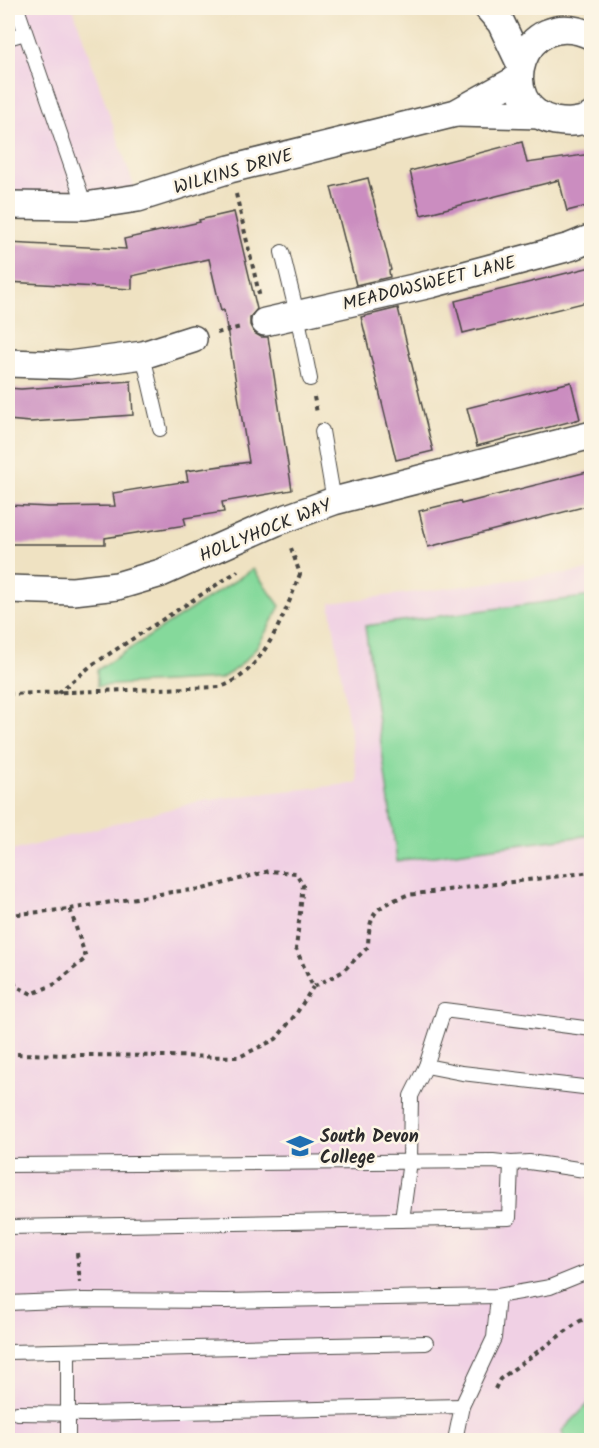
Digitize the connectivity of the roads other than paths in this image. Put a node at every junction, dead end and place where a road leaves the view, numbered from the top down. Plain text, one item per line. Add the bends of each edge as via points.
1 (17, 8) edge
2 (495, 15) edge
3 (587, 30) edge
4 (548, 32) junction
5 (25, 33) junction
6 (8, 38) edge
7 (520, 71) junction
8 (456, 113) junction
9 (540, 115) junction
10 (590, 118) edge
11 (8, 205) edge
12 (85, 206) junction
13 (591, 238) edge
14 (282, 252) dead end
15 (297, 314) junction
16 (266, 322) road end
17 (193, 339) road end
18 (143, 355) junction
19 (8, 363) edge
20 (310, 379) road end
21 (160, 429) dead end
22 (322, 431) road end
23 (591, 435) edge
24 (334, 501) junction
25 (8, 589) edge
26 (591, 1029) edge
27 (426, 1066) junction
28 (591, 1088) edge
29 (410, 1161) junction
30 (512, 1163) junction
31 (8, 1165) edge
32 (591, 1172) edge
33 (402, 1220) junction
34 (8, 1227) edge
35 (591, 1270) edge
36 (498, 1296) junction
37 (8, 1304) edge
38 (426, 1343) dead end
39 (8, 1352) edge
40 (68, 1352) junction
41 (462, 1406) junction
42 (17, 1413) dead end
43 (68, 1414) junction
44 (68, 1440) edge
45 (455, 1440) edge

1 - 5 lane
2 - 4 street via 523,30
2 - 7 street
3 - 4 street
4 - 7 street, WILKINS DRIVE via 524,53
5 - 6 lane
5 - 12 lane
7 - 8 street, WILKINS DRIVE
7 - 9 street via 524,96
8 - 9 street, WILKINS DRIVE
8 - 12 street, WILKINS DRIVE via 230,170 138,198
9 - 10 street, WILKINS DRIVE via 566,123
11 - 12 street, WILKINS DRIVE
13 - 15 street, MEADOWSWEET LANE via 431,285
14 - 15 lane
15 - 16 street, MEADOWSWEET LANE
15 - 20 lane
17 - 18 street
18 - 19 street via 69,365
18 - 21 lane
22 - 24 lane
23 - 24 street, HOLLYHOCK WAY
24 - 25 street, HOLLYHOCK WAY via 161,573 117,586 73,591
26 - 27 lane via 444,1010
27 - 28 lane
27 - 29 lane via 411,1096
29 - 30 lane
29 - 31 lane
29 - 33 lane
30 - 32 lane
30 - 33 lane via 510,1218
33 - 34 lane
35 - 36 lane via 550,1287
36 - 37 lane
36 - 41 lane via 494,1338
38 - 40 lane
39 - 40 lane
40 - 43 lane
41 - 43 lane
41 - 45 lane
42 - 43 lane
43 - 44 lane

